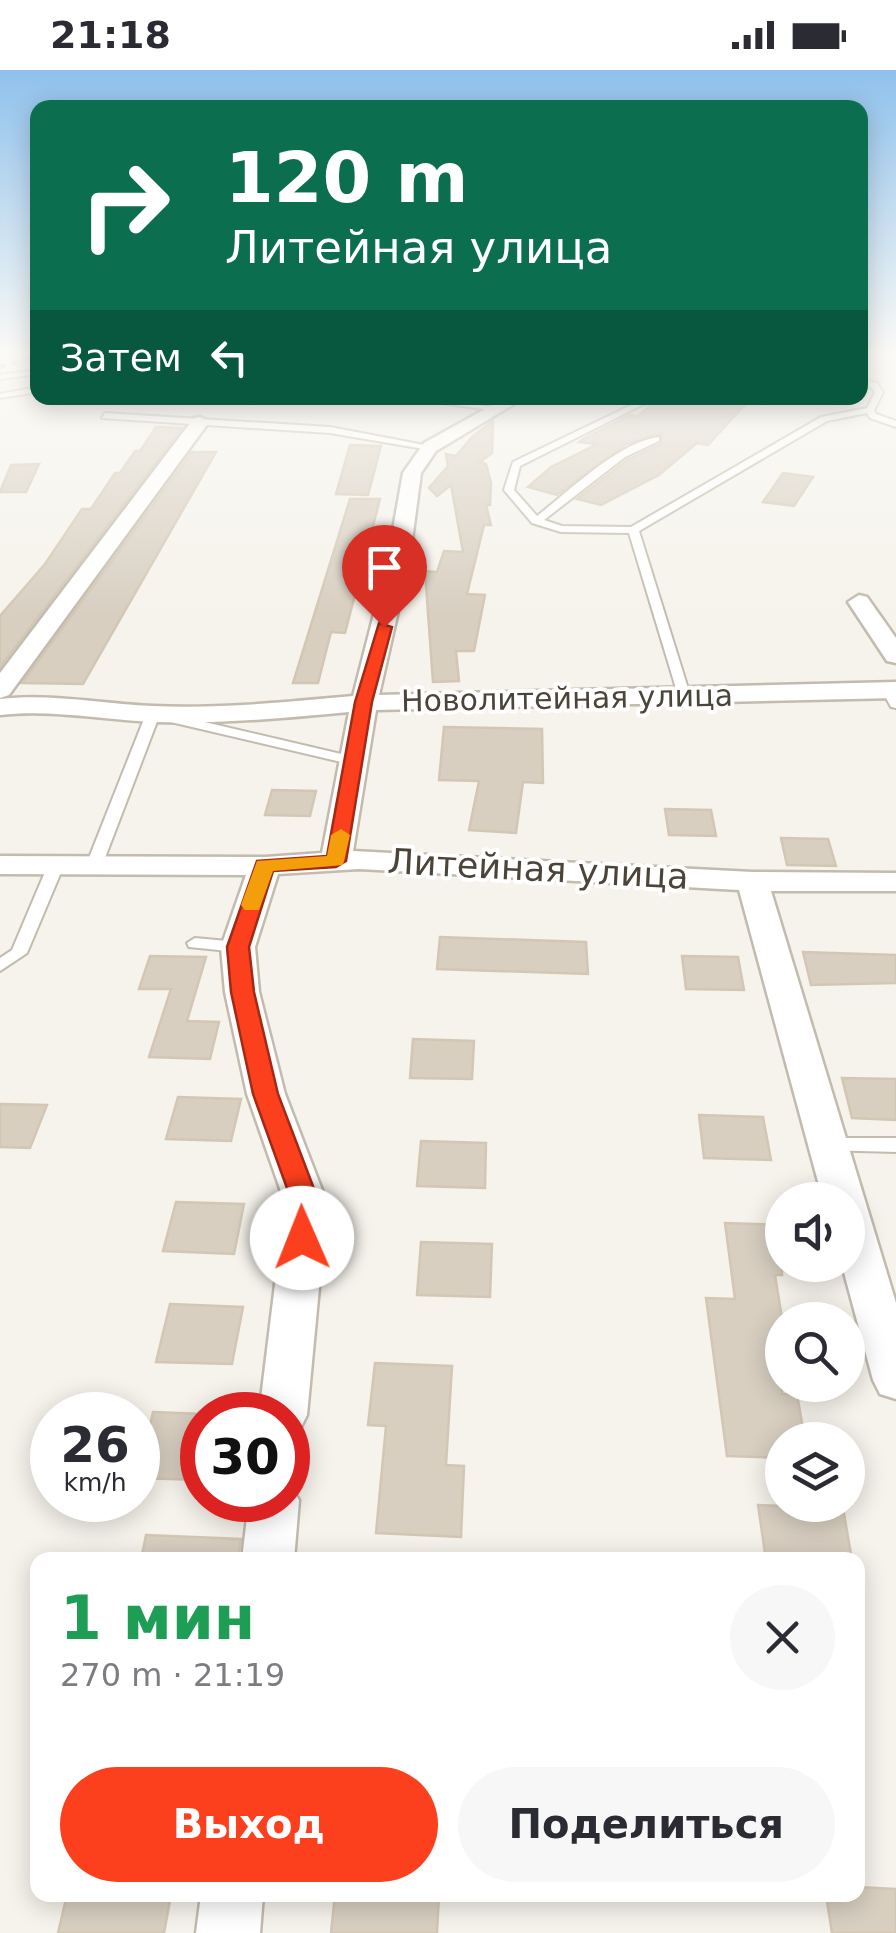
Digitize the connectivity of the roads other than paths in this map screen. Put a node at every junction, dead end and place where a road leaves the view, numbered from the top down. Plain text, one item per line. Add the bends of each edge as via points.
1 (187, 440) edge
2 (388, 440) edge
3 (442, 440) edge
4 (566, 440) edge
5 (654, 440) edge
6 (789, 440) edge
7 (430, 447) junction
8 (536, 521) junction
9 (633, 530) junction
10 (859, 602) dead end
11 (896, 656) edge
12 (0, 690) edge
13 (684, 695) junction
14 (893, 695) edge
15 (364, 702) junction
16 (0, 707) edge
17 (153, 714) junction
18 (354, 761) junction
19 (336, 861) junction
20 (95, 863) junction
21 (0, 865) edge
22 (56, 865) junction
23 (264, 866) junction
24 (752, 881) junction
25 (896, 882) edge
26 (194, 944) dead end
27 (238, 947) junction
28 (0, 966) edge
29 (828, 1145) junction
30 (896, 1145) edge
31 (839, 1182) edge
32 (865, 1272) edge
33 (896, 1380) edge
34 (285, 1392) edge
35 (272, 1522) edge
36 (269, 1552) edge
37 (231, 1902) edge
38 (228, 1933) edge

1 - 12 street
2 - 7 lane
3 - 7 street
4 - 8 lane via 516,464 509,490
5 - 8 lane via 622,455
6 - 9 lane
7 - 15 street via 412,473
8 - 9 lane via 560,530
9 - 13 lane
10 - 11 street
13 - 14 street, Новолитейная улица
13 - 15 street, Новолитейная улица
15 - 17 street, Новолитейная улица via 235,715
15 - 18 street
16 - 17 street, Новолитейная улица
17 - 18 lane
17 - 20 lane
18 - 19 street
19 - 23 street, Литейная улица
19 - 24 street, Литейная улица
20 - 22 street, Литейная улица
20 - 23 street, Литейная улица
21 - 22 street, Литейная улица
22 - 28 lane via 19,953
23 - 27 street
24 - 25 street, Литейная улица
24 - 29 street
26 - 27 lane
27 - 34 street via 266,1094 306,1202
29 - 30 lane
29 - 31 street
32 - 33 street
35 - 36 street
37 - 38 street

